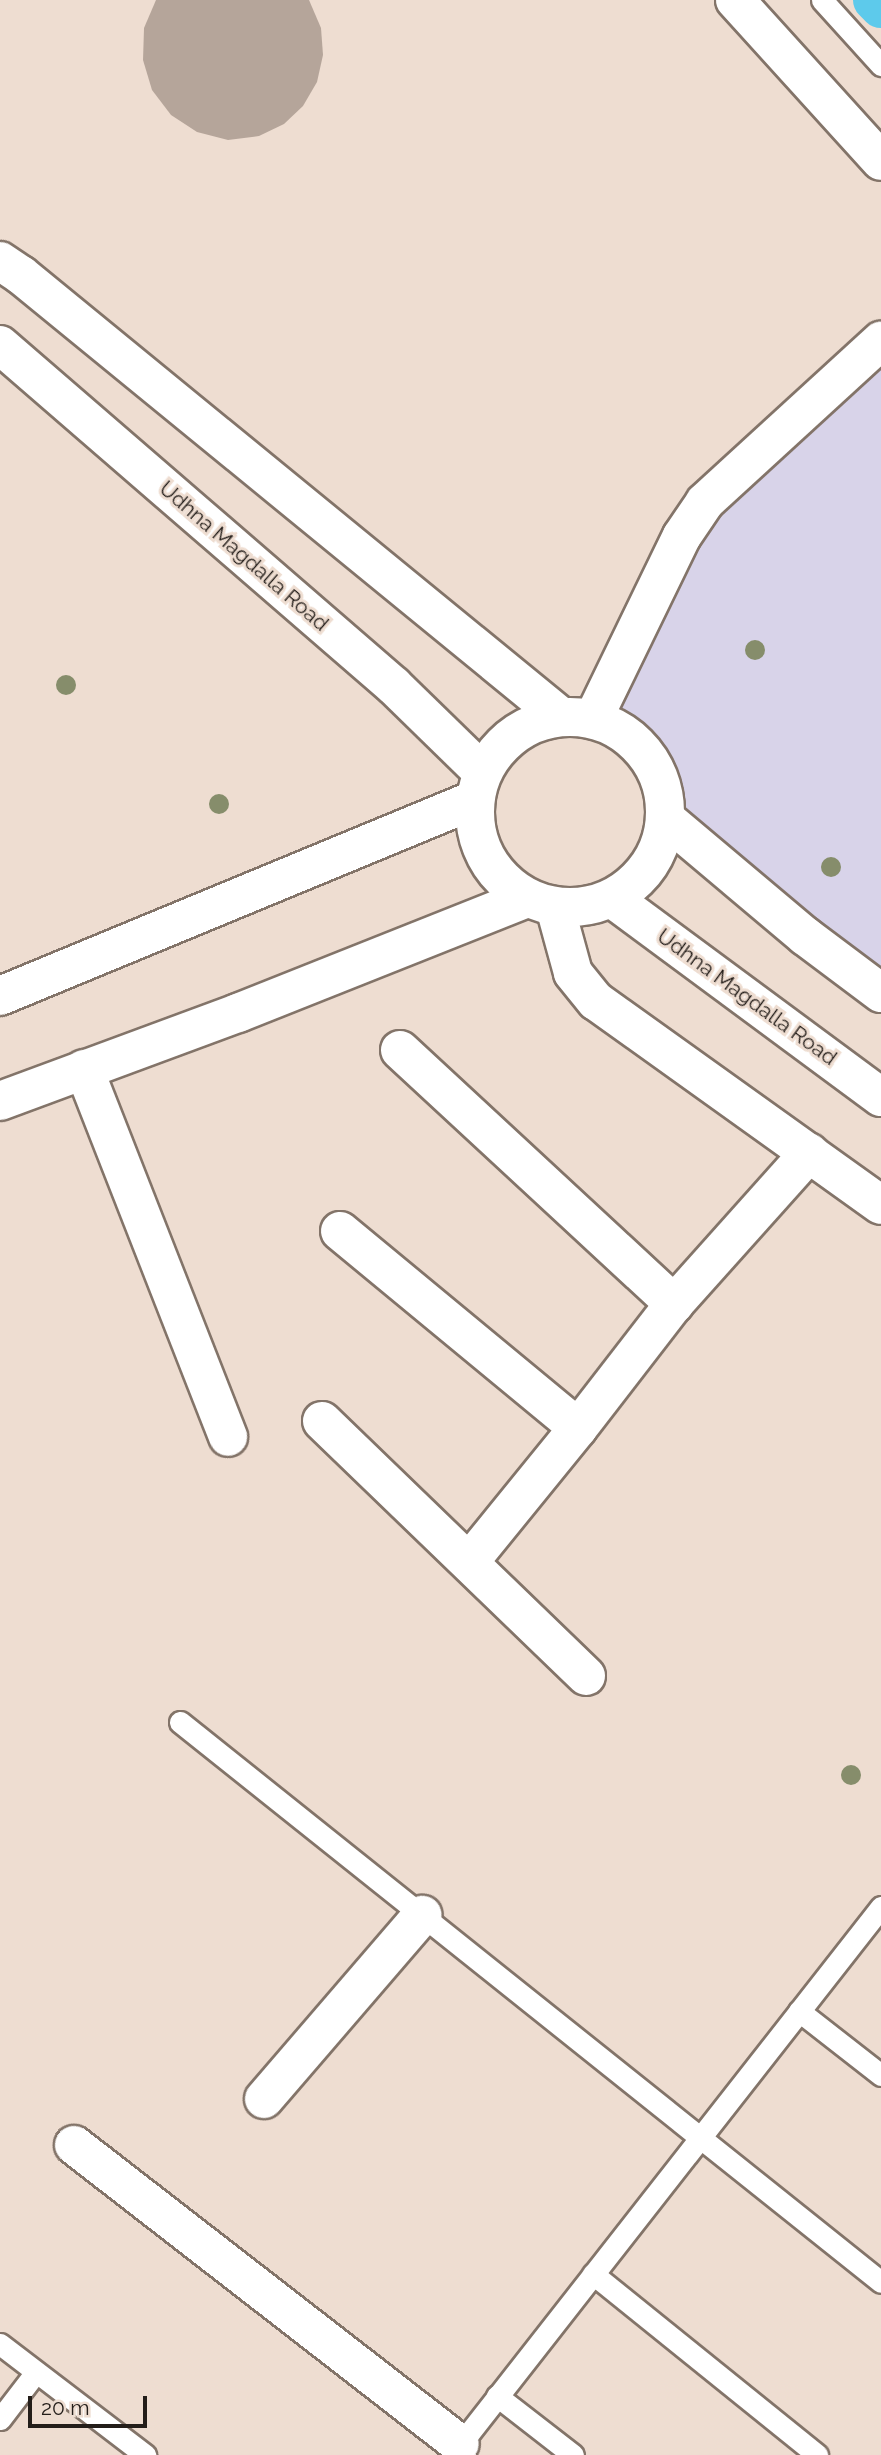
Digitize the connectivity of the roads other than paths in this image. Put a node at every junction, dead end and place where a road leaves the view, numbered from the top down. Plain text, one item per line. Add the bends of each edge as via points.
1 (735, 0) edge
2 (822, 0) edge
3 (881, 65) edge
4 (881, 161) edge
5 (0, 261) edge
6 (881, 341) edge
7 (0, 345) edge
8 (577, 718) junction
9 (478, 786) junction
10 (666, 819) junction
11 (612, 899) junction
12 (541, 903) junction
13 (881, 993) edge
14 (0, 996) edge
15 (400, 1050) dead end
16 (85, 1069) junction
17 (881, 1097) edge
18 (0, 1101) edge
19 (809, 1153) junction
20 (881, 1205) edge
21 (340, 1231) dead end
22 (674, 1304) junction
23 (322, 1421) dead end
24 (578, 1428) junction
25 (228, 1437) dead end
26 (470, 1561) junction
27 (586, 1675) dead end
28 (180, 1722) dead end
29 (881, 1906) edge
30 (422, 1915) junction
31 (799, 2011) junction
32 (881, 2075) edge
33 (264, 2099) dead end
34 (699, 2136) junction
35 (74, 2145) dead end
36 (593, 2274) junction
37 (881, 2282) edge
38 (0, 2344) edge
39 (36, 2372) junction
40 (498, 2396) junction
41 (0, 2419) edge
42 (456, 2449) edge
43 (145, 2455) edge
44 (573, 2455) edge
45 (817, 2455) edge

1 - 4 street
2 - 3 lane
5 - 8 street
6 - 8 street via 705,502
7 - 9 street, Udhna Magdalla Road via 394,686
8 - 9 street via 528,725 501,744
8 - 10 street via 624,733 647,756 662,786
9 - 12 street via 475,830 485,858 503,881
9 - 14 street
10 - 11 street via 658,851 639,879
10 - 13 street via 805,936
11 - 12 street via 584,908
11 - 17 street, Udhna Magdalla Road
12 - 16 street
12 - 19 street via 573,973 596,1001
15 - 22 street
16 - 18 street
16 - 25 street
19 - 20 street
19 - 22 street
21 - 24 street
22 - 24 street
23 - 26 street
24 - 26 street
26 - 27 street
28 - 30 lane
29 - 31 lane
30 - 33 street
30 - 34 lane
31 - 32 lane
31 - 34 lane
34 - 36 lane
34 - 37 lane
35 - 42 street
36 - 40 lane
36 - 45 lane
38 - 39 lane
39 - 41 lane
39 - 43 lane
40 - 42 lane
40 - 44 lane

